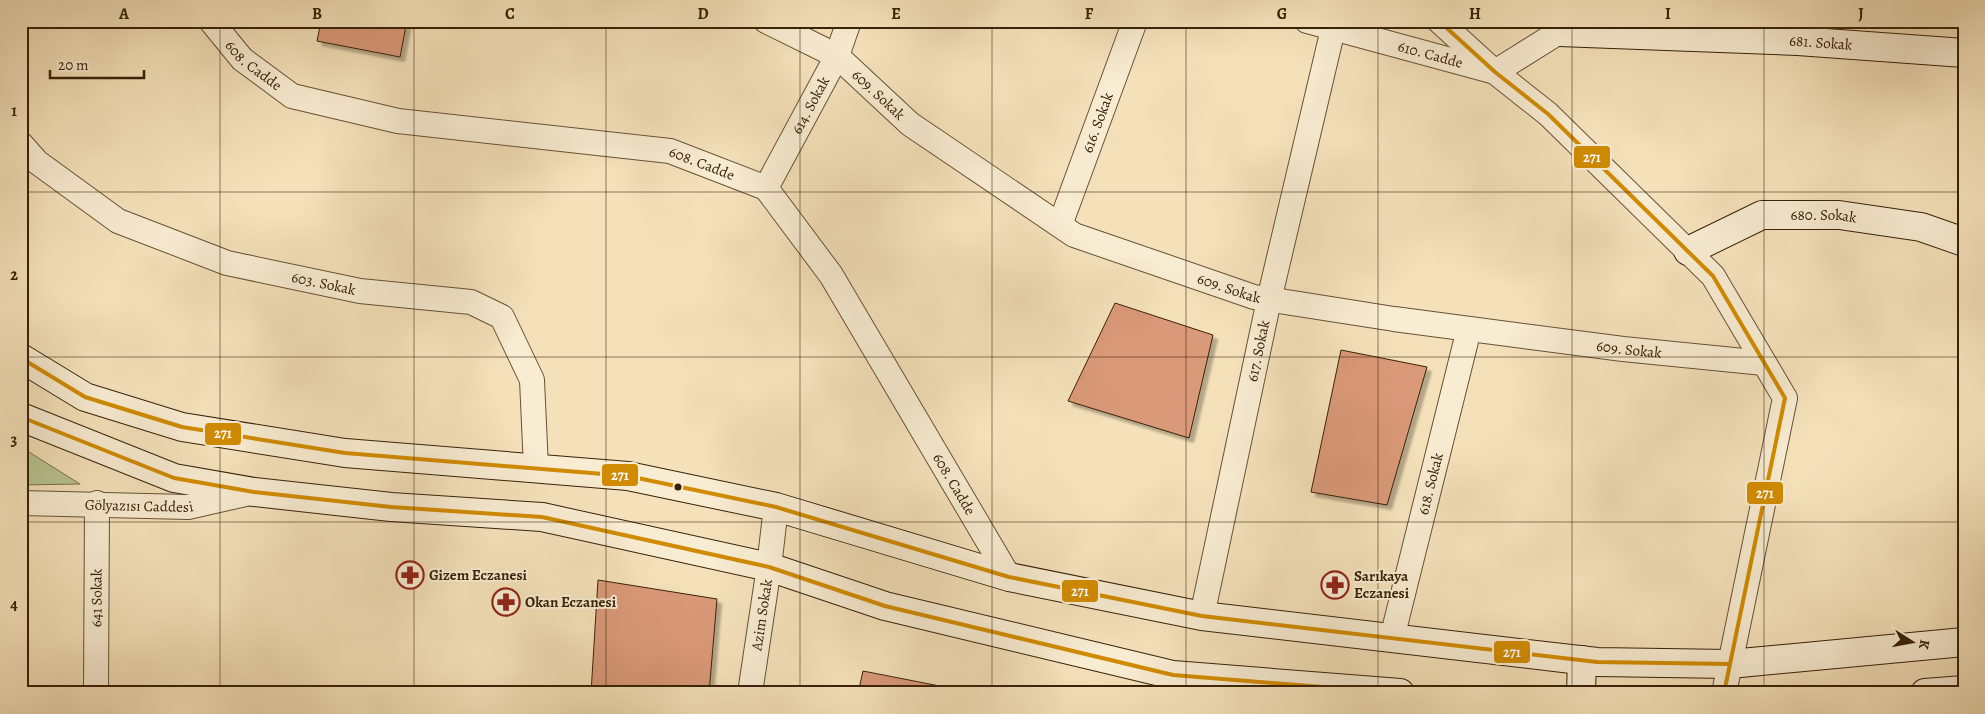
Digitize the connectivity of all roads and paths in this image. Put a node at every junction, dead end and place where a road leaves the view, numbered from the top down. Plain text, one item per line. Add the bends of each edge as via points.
1 (211, 21) edge
2 (766, 21) edge
3 (849, 21) edge
4 (1135, 21) edge
5 (1307, 21) edge
6 (1439, 21) edge
7 (1559, 26) edge
8 (1333, 28) junction
9 (1964, 53) edge
10 (836, 56) junction
11 (1495, 72) junction
12 (21, 144) edge
13 (766, 188) junction
14 (1060, 225) junction
15 (1964, 242) edge
16 (1688, 251) junction
17 (1269, 300) junction
18 (1468, 329) junction
19 (21, 358) edge
20 (1764, 363) junction
21 (21, 417) edge
22 (536, 468) junction
23 (254, 492) junction
24 (21, 503) edge
25 (97, 503) junction
26 (776, 507) junction
27 (769, 567) junction
28 (1009, 576) junction
29 (1202, 616) junction
30 (1392, 638) junction
31 (1964, 642) edge
32 (1582, 660) junction
33 (1730, 664) junction
34 (1169, 684) edge
35 (1964, 690) edge
36 (96, 693) edge
37 (750, 693) edge
38 (1400, 693) edge
39 (1581, 693) edge
40 (1724, 693) edge
41 (1925, 693) edge

1 - 13 street, 608. Cadde via 242,59 292,96 398,121 670,151
2 - 10 street, 609. Sokak
3 - 10 street, 614. Sokak
4 - 14 street, 616. Sokak
5 - 8 street, 610. Cadde
6 - 11 street
7 - 9 main road, 681. Sokak
7 - 11 street
8 - 11 street, 610. Cadde
8 - 17 street, 617. Sokak
10 - 13 street, 614. Sokak
10 - 14 street, 609. Sokak via 910,124
11 - 16 street via 1548,114
12 - 22 street, 603. Sokak via 37,162 118,221 227,262 360,291 471,302 502,317 532,380
13 - 28 street, 608. Cadde via 831,275
14 - 17 street, 609. Sokak via 1074,235
15 - 16 main road, 680. Sokak via 1921,227 1839,214 1762,215
16 - 20 street via 1713,276
17 - 18 street, 609. Sokak
17 - 29 street, 617. Sokak
18 - 20 street, 609. Sokak
18 - 30 street, 618. Sokak
19 - 22 main road via 84,397 182,427 345,453
20 - 33 street via 1785,398
21 - 23 main road via 174,478
22 - 26 main road via 628,476
23 - 25 street, Gölyazısı Caddesi via 188,507
23 - 27 main road via 391,507 542,517
24 - 25 street, Gölyazısı Caddesi
25 - 36 street, 641 Sokak
26 - 27 street, Azim Sokak
26 - 28 main road
27 - 34 main road via 885,606
27 - 37 street, Azim Sokak
28 - 29 main road
29 - 30 main road
30 - 32 main road
31 - 33 main road
32 - 33 main road
32 - 39 main road
33 - 40 street
34 - 38 main road
35 - 41 main road

